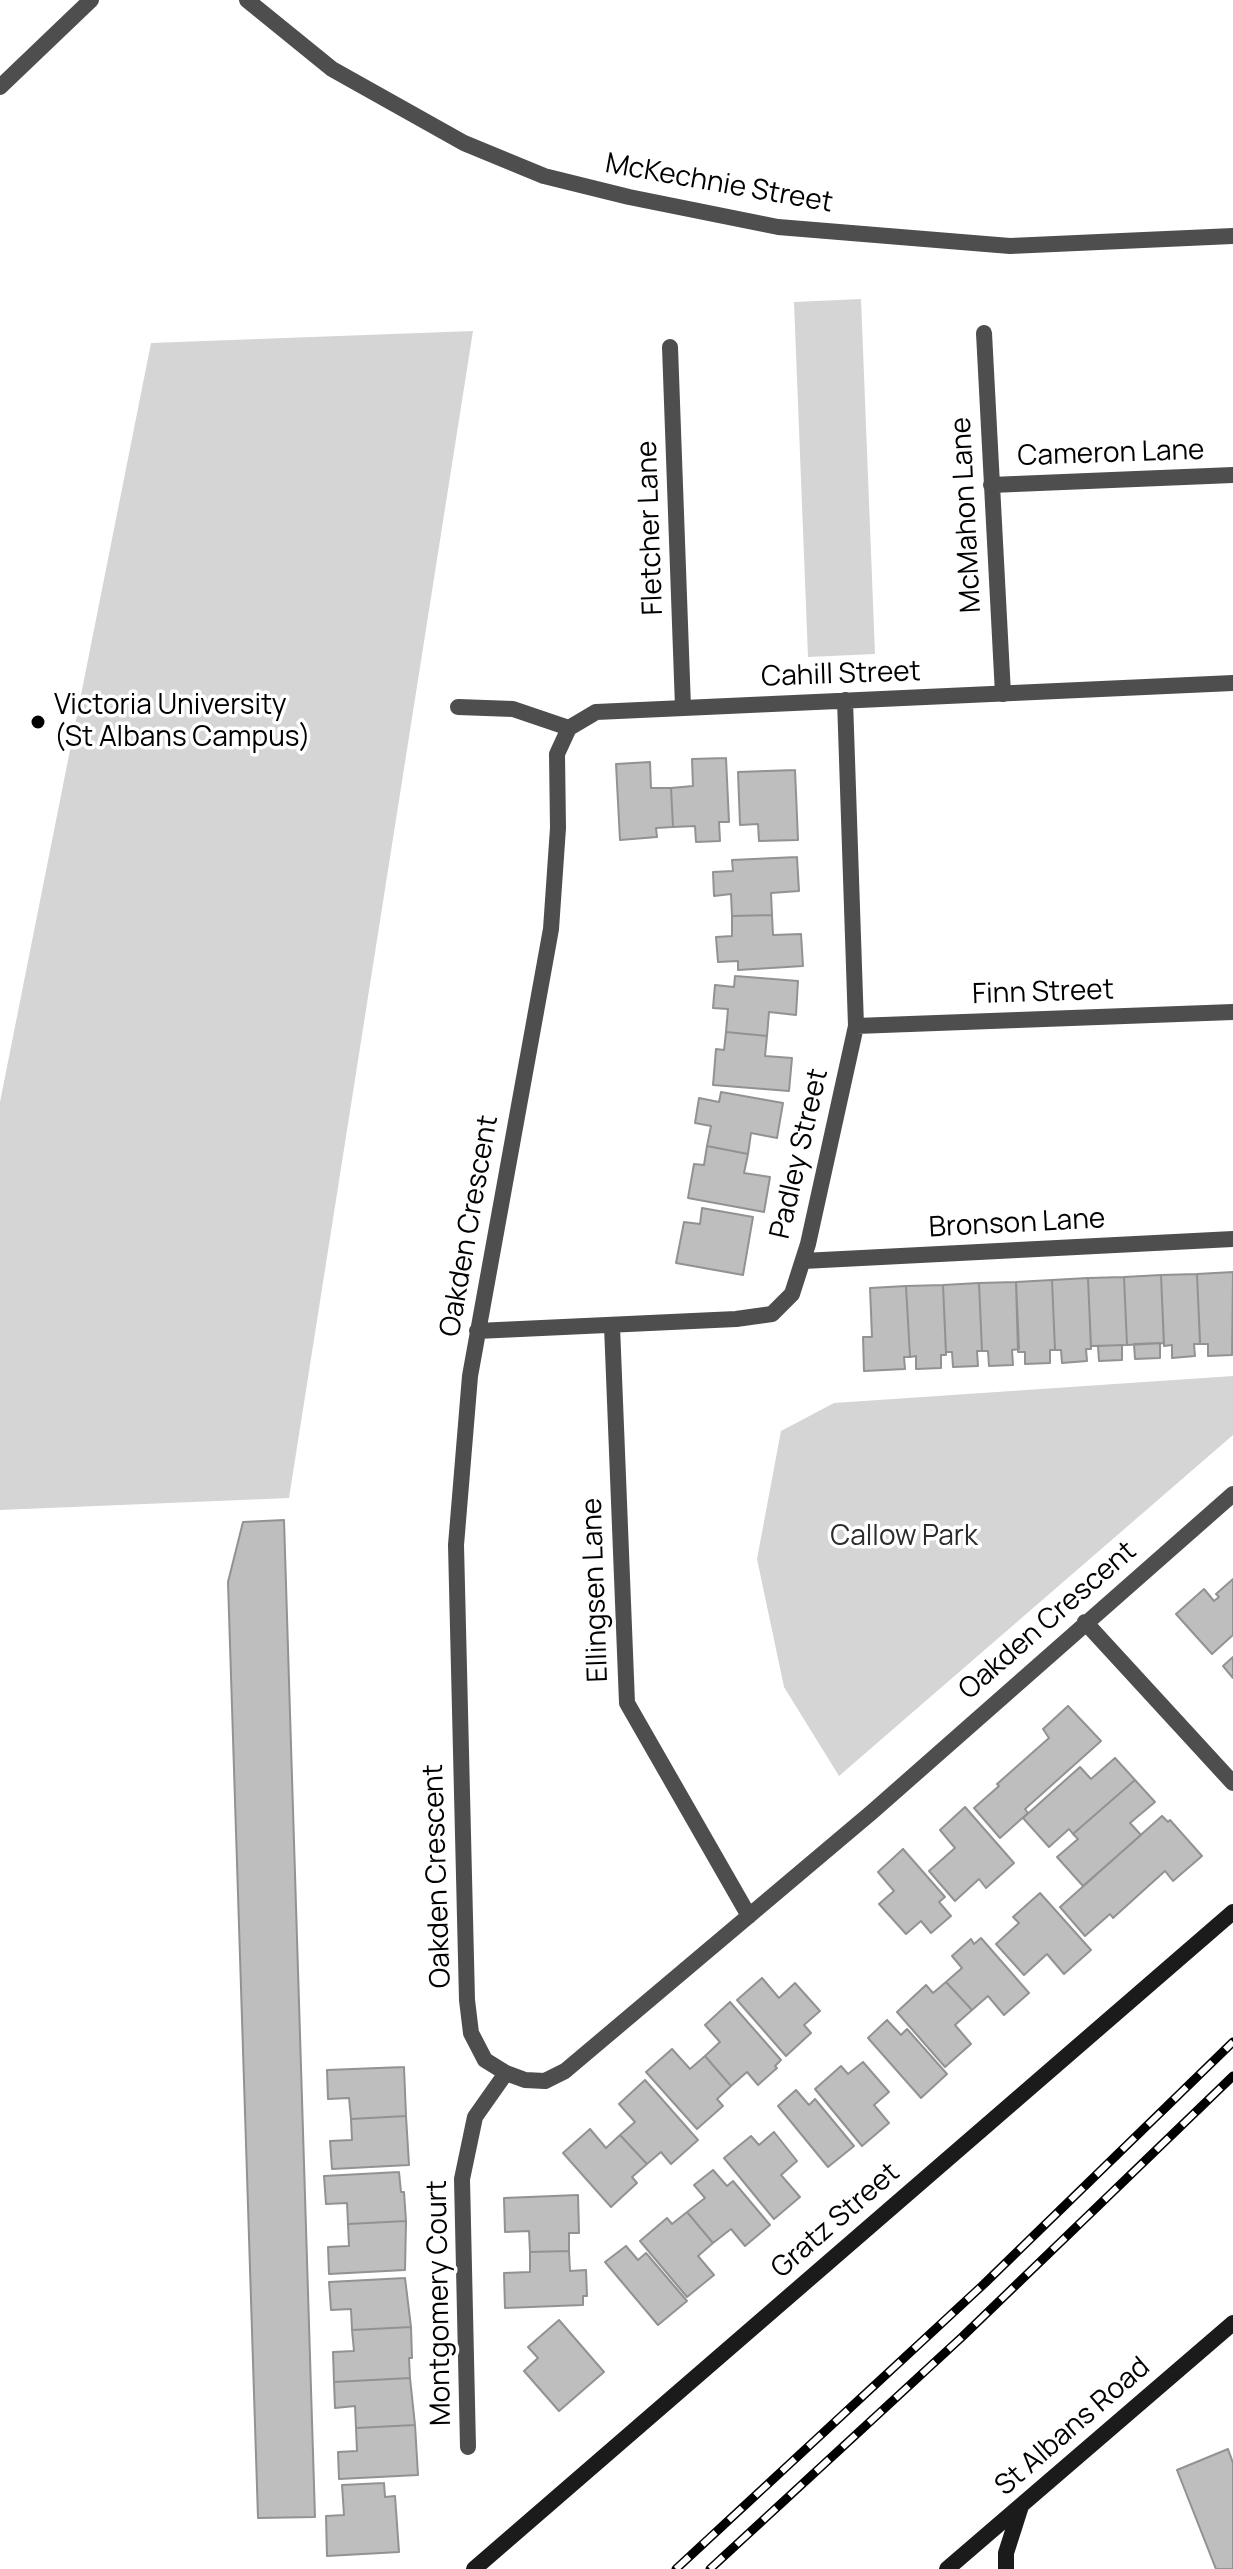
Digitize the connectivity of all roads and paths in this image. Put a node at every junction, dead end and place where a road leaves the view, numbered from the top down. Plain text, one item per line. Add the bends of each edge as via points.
1 (91, 0) edge
2 (247, 0) edge
3 (0, 87) edge
4 (1233, 236) edge
5 (984, 333) dead end
6 (670, 347) dead end
7 (1233, 475) edge
8 (991, 485) junction
9 (1233, 683) edge
10 (1003, 694) junction
11 (845, 700) junction
12 (458, 707) dead end
13 (683, 707) junction
14 (569, 728) junction
15 (1233, 1012) edge
16 (856, 1026) junction
17 (1233, 1239) edge
18 (803, 1261) junction
19 (612, 1326) junction
20 (477, 1331) junction
21 (1233, 1494) edge
22 (1085, 1622) junction
23 (1233, 1783) edge
24 (1233, 1912) edge
25 (749, 1916) junction
26 (506, 2073) junction
27 (1233, 2323) edge
28 (468, 2447) dead end
29 (1022, 2505) junction
30 (474, 2569) edge
31 (947, 2569) edge
32 (1006, 2569) edge

1 - 3 street
2 - 4 street, McKechnie Street via 332,69 464,143 544,176 629,197 778,227 1010,246
5 - 8 street, McMahon Lane
6 - 13 street, Fletcher Lane
7 - 8 street, Cameron Lane
8 - 10 street, McMahon Lane
9 - 10 street, Cahill Street
10 - 11 street, Cahill Street
11 - 13 street, Cahill Street
11 - 16 street, Padley Street
12 - 14 street via 513,709
13 - 14 street, Cahill Street via 596,712
14 - 20 street, Oakden Crescent via 557,754 551,929
15 - 16 street, Finn Street
16 - 18 street, Padley Street
17 - 18 street, Bronson Lane
18 - 19 street, Padley Street via 792,1294 772,1314
19 - 20 street, Padley Street
19 - 25 street, Ellingsen Lane via 627,1703
20 - 26 street, Oakden Crescent via 456,1545 467,2000 471,2033 485,2060
21 - 22 street, Oakden Crescent
22 - 23 street
22 - 25 street, Oakden Crescent
24 - 30 street, Gratz Street
25 - 26 street, Oakden Crescent via 565,2071 545,2081
26 - 28 street, Montgomery Court via 475,2117 462,2179
27 - 29 street, St Albans Road
29 - 31 street, St Albans Road
29 - 32 street

